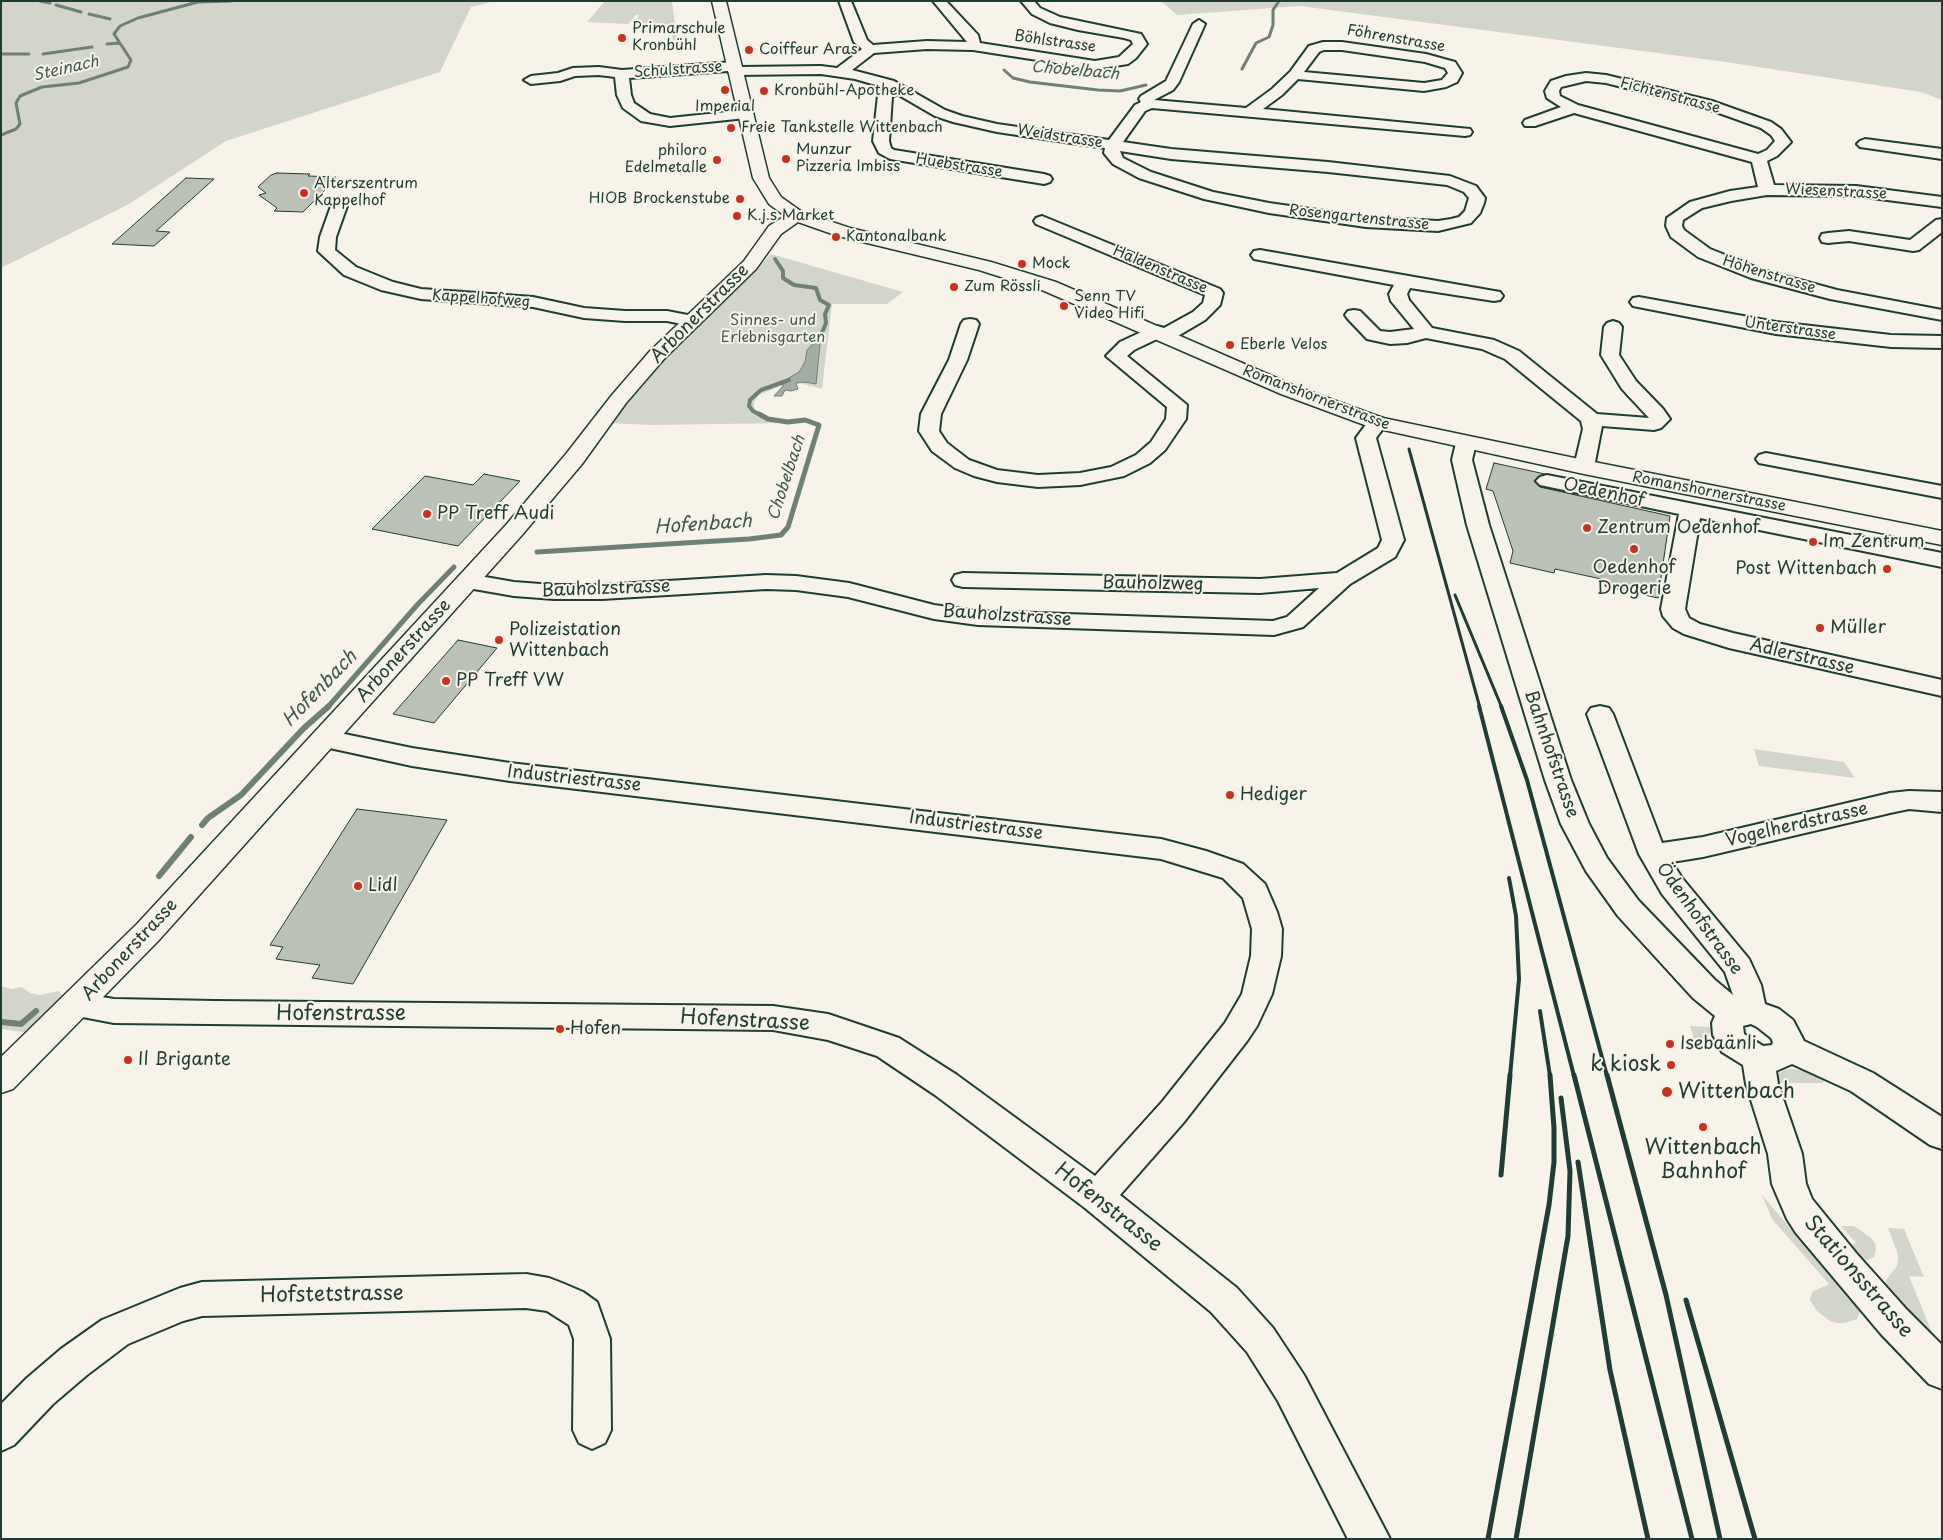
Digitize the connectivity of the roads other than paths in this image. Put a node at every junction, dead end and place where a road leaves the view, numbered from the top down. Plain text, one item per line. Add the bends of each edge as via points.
1 (719, 1) edge
2 (845, 1) edge
3 (939, 1) edge
4 (1027, 1) edge
5 (1199, 24) dead end
6 (973, 46) junction
7 (870, 49) junction
8 (735, 68) junction
9 (841, 72) junction
10 (622, 74) junction
11 (1294, 75) junction
12 (531, 80) dead end
13 (898, 88) junction
14 (1150, 104) junction
15 (1573, 108) junction
16 (1249, 112) junction
17 (746, 114) junction
18 (1530, 122) dead end
19 (1465, 132) dead end
20 (1865, 144) dead end
21 (1113, 146) junction
22 (1942, 154) edge
23 (1759, 159) junction
24 (1044, 179) dead end
25 (1767, 190) junction
26 (1730, 196) joint
27 (1942, 202) edge
28 (339, 206) dead end
29 (796, 216) junction
30 (1042, 221) dead end
31 (1942, 224) edge
32 (1828, 238) dead end
33 (1260, 255) dead end
34 (1404, 282) junction
35 (1494, 296) dead end
36 (1639, 302) dead end
37 (1354, 315) dead end
38 (1942, 315) edge
39 (692, 321) junction
40 (970, 324) dead end
41 (1613, 327) dead end
42 (1426, 332) junction
43 (1160, 334) junction
44 (1942, 342) edge
45 (1591, 419) junction
46 (1377, 422) junction
47 (1466, 443) junction
48 (1766, 459) dead end
49 (1584, 467) junction
50 (1547, 481) dead end
51 (1942, 492) edge
52 (1691, 511) junction
53 (1942, 538) edge
54 (1942, 560) edge
55 (1342, 579) junction
56 (963, 580) dead end
57 (468, 581) junction
58 (1942, 688) edge
59 (1600, 714) dead end
60 (325, 739) junction
61 (1942, 802) edge
62 (1653, 854) junction
63 (78, 1005) junction
64 (1743, 1013) junction
65 (1788, 1048) junction
66 (1758, 1058) junction
67 (1, 1080) edge
68 (1942, 1135) edge
69 (1096, 1197) junction
70 (1942, 1371) edge
71 (592, 1430) dead end
72 (1, 1432) edge
73 (1370, 1539) edge

1 - 8 main road
2 - 7 street via 861,42
3 - 6 street via 973,38
4 - 6 street, Böhlstrasse via 1036,11 1054,20 1126,34 1136,37 1140,44 1123,61 1095,65
5 - 14 street, Weidstrasse via 1172,82 1146,99
6 - 7 street, Böhlstrasse via 918,45
7 - 9 street
8 - 9 street, Weidstrasse
8 - 10 street, Schulstrasse
8 - 17 main road
9 - 13 street, Weidstrasse
10 - 12 street, Schulstrasse via 573,72
10 - 17 street, Schulstrasse via 624,95 630,108 646,118 670,122
11 - 11 street, Föhrenstrasse via 1314,49 1330,46 1433,59 1450,65 1455,73 1446,83 1424,87
11 - 16 street, Föhrenstrasse
13 - 21 street, Weidstrasse via 940,113 958,119
13 - 24 street, Huebstrasse via 885,95 882,141 884,150 890,154
14 - 16 street
14 - 21 street, Weidstrasse via 1140,108
15 - 18 street
15 - 23 street, Fichtenstrasse
15 - 23 street, Fichtenstrasse via 1554,98 1552,91 1559,83 1571,79 1606,79 1667,93 1739,115 1773,130 1783,142 1772,153
16 - 19 street
17 - 29 main road via 764,185 775,200
20 - 22 street
21 - 21 street, Rosengartenstrasse via 1450,181 1470,190 1476,203 1472,214 1465,220 1438,226 1366,222 1269,208 1210,196 1145,175 1118,161 1112,153
23 - 25 street
25 - 26 street, Wiesenstrasse
25 - 27 street, Wiesenstrasse via 1856,191
26 - 38 street, Höhenstrasse via 1696,205 1682,213 1675,218 1676,234 1704,253 1757,274 1836,295
28 - 39 street, Kappelhofweg via 326,252 350,271 374,281 421,294 533,302 601,315 667,316
29 - 39 main road, Arbonerstrasse via 775,230 756,258
29 - 43 main road, Romanshornerstrasse via 870,239 1020,276
30 - 43 street, Haldenstrasse via 1214,293 1211,305 1199,316
31 - 32 street via 1913,246 1849,236
33 - 34 street
34 - 35 street
34 - 42 street via 1398,294 1400,301
36 - 44 street, Unterstrasse via 1776,328 1891,341
37 - 42 street via 1374,335 1390,338
39 - 57 main road, Arbonerstrasse via 636,378 563,473
40 - 43 street via 958,360 930,414 929,431 938,447 962,464 997,476 1038,481 1080,479 1117,472 1136,464 1158,446 1176,418 1177,405 1115,356 1127,346
41 - 45 street via 1610,355 1630,385 1660,419 1654,424 1647,424
42 - 45 street via 1488,344 1512,355
43 - 46 main road, Romanshornerstrasse via 1288,390
45 - 49 street via 1593,429
46 - 47 main road, Romanshornerstrasse
46 - 55 street, Bauholzstrasse via 1366,438 1394,540 1387,552
47 - 49 main road, Romanshornerstrasse
47 - 64 street, Bahnhofstrasse via 1462,460 1478,525 1558,780 1575,824 1596,864 1628,908 1704,989
48 - 51 street
49 - 53 main road, Romanshornerstrasse
50 - 52 street, Oedenhof
52 - 54 street
52 - 58 street, Adlerstrasse via 1673,609 1674,616 1681,623 1710,635
55 - 56 street, Bauholzweg via 1260,586
55 - 57 street, Bauholzstrasse via 1295,622 1274,628 978,618 934,612 849,590 796,583 554,592
57 - 60 main road, Arbonerstrasse
59 - 62 street, Ödenhofstrasse
60 - 63 main road, Arbonerstrasse
60 - 69 street, Industriestrasse via 412,758 500,771 1161,849 1233,872 1242,878 1259,900 1266,929 1264,971 1257,994 1236,1032 1178,1105
61 - 62 street, Vogelherdstrasse via 1909,800 1890,803 1703,848
62 - 64 street, Ödenhofstrasse via 1672,886 1738,967 1746,985
63 - 67 main road, Arbonerstrasse
63 - 69 street, Hofenstrasse via 114,1011 702,1016 773,1018 828,1026 888,1047 920,1066
64 - 65 street via 1776,1023 1786,1035
64 - 66 street via 1727,1023 1728,1035 1740,1050
65 - 66 street via 1778,1058
65 - 68 street via 1862,1082
66 - 70 street, Stationsstrasse via 1762,1084 1786,1154 1789,1184 1799,1208 1819,1236 1894,1322
69 - 73 street, Hofenstrasse via 1224,1300 1260,1340 1291,1388
71 - 72 street, Hofstetstrasse via 592,1339 584,1314 549,1295 526,1290 202,1298 115,1332 47,1385

